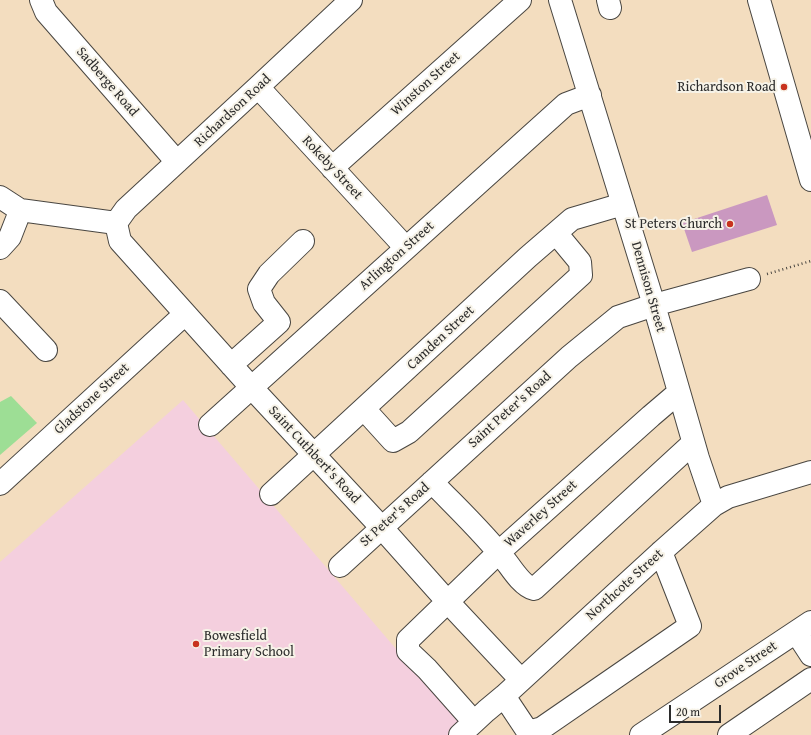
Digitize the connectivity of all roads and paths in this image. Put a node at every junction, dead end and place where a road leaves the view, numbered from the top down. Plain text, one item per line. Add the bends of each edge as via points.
1 (41, 0) edge
2 (520, 0) edge
3 (560, 0) edge
4 (758, 0) edge
5 (344, 2) edge
6 (258, 87) junction
7 (590, 95) junction
8 (177, 162) junction
9 (332, 168) junction
10 (811, 180) edge
11 (0, 197) edge
12 (623, 204) junction
13 (20, 210) junction
14 (116, 223) junction
15 (556, 233) junction
16 (303, 241) dead end
17 (0, 248) edge
18 (406, 248) junction
19 (811, 261) edge
20 (750, 279) joint
21 (0, 301) edge
22 (654, 305) junction
23 (185, 314) junction
24 (46, 350) dead end
25 (231, 365) junction
26 (251, 387) junction
27 (678, 393) junction
28 (364, 409) junction
29 (210, 425) dead end
30 (694, 443) junction
31 (314, 455) junction
32 (450, 464) joint
33 (811, 472) edge
34 (432, 482) junction
35 (0, 484) edge
36 (271, 494) dead end
37 (714, 505) junction
38 (382, 528) junction
39 (498, 552) junction
40 (661, 552) junction
41 (340, 566) dead end
42 (447, 601) junction
43 (804, 627) edge
44 (811, 655) edge
45 (521, 680) junction
46 (811, 680) edge
47 (504, 696) junction
48 (467, 729) edge
49 (528, 733) edge
50 (641, 735) edge
51 (729, 735) edge

1 - 8 street, Sadberge Road via 46,12
2 - 9 street, Winston Street
3 - 7 street, Dennison Street
4 - 10 street
5 - 6 street, Richardson Road
6 - 8 street, Richardson Road
6 - 9 street, Rokeby Street
7 - 12 street, Dennison Street
7 - 18 street, Arlington Street via 566,104
8 - 14 street, Richardson Road via 126,209
9 - 18 street, Rokeby Street
11 - 13 street
12 - 15 street, Camden Street via 572,219
12 - 22 street, Dennison Street
13 - 14 street
13 - 17 street via 10,237
14 - 23 street, Saint Cuthbert's Road via 120,241
15 - 28 street, Camden Street
15 - 28 street via 580,262 581,275 409,432 393,441
16 - 25 street via 269,274 259,289 264,303 279,322
18 - 26 street, Arlington Street
19 - 20 path
20 - 22 street
21 - 24 street
22 - 27 street, Dennison Street
22 - 32 street, Saint Peter's Road via 618,317 569,357
23 - 25 street, Saint Cuthbert's Road
23 - 35 street, Gladstone Street
25 - 26 street, Saint Cuthbert's Road
26 - 29 street, Arlington Street
26 - 31 street, Saint Cuthbert's Road
27 - 30 street, Dennison Street
27 - 39 street, Waverley Street
28 - 31 street, Camden Street
30 - 37 street, Dennison Street
30 - 39 street via 534,589 514,572
31 - 36 street, Camden Street
31 - 38 street, Saint Cuthbert's Road
32 - 34 street, St Peter's Road
33 - 37 street, Northcote Street via 728,496
34 - 38 street, St Peter's Road
34 - 39 street
37 - 40 street, Northcote Street
38 - 41 street, St Peter's Road
38 - 42 street, Saint Cuthbert's Road
39 - 42 street, Waverley Street
40 - 45 street, Northcote Street
40 - 49 street via 690,626 542,728
42 - 45 street, Saint Cuthbert's Road
42 - 48 street, Waverley Street via 408,640 408,651 427,669
43 - 44 street
43 - 50 street, Grove Street
45 - 47 street, Northcote Street
46 - 51 street
47 - 48 street, Northcote Street
47 - 49 street

